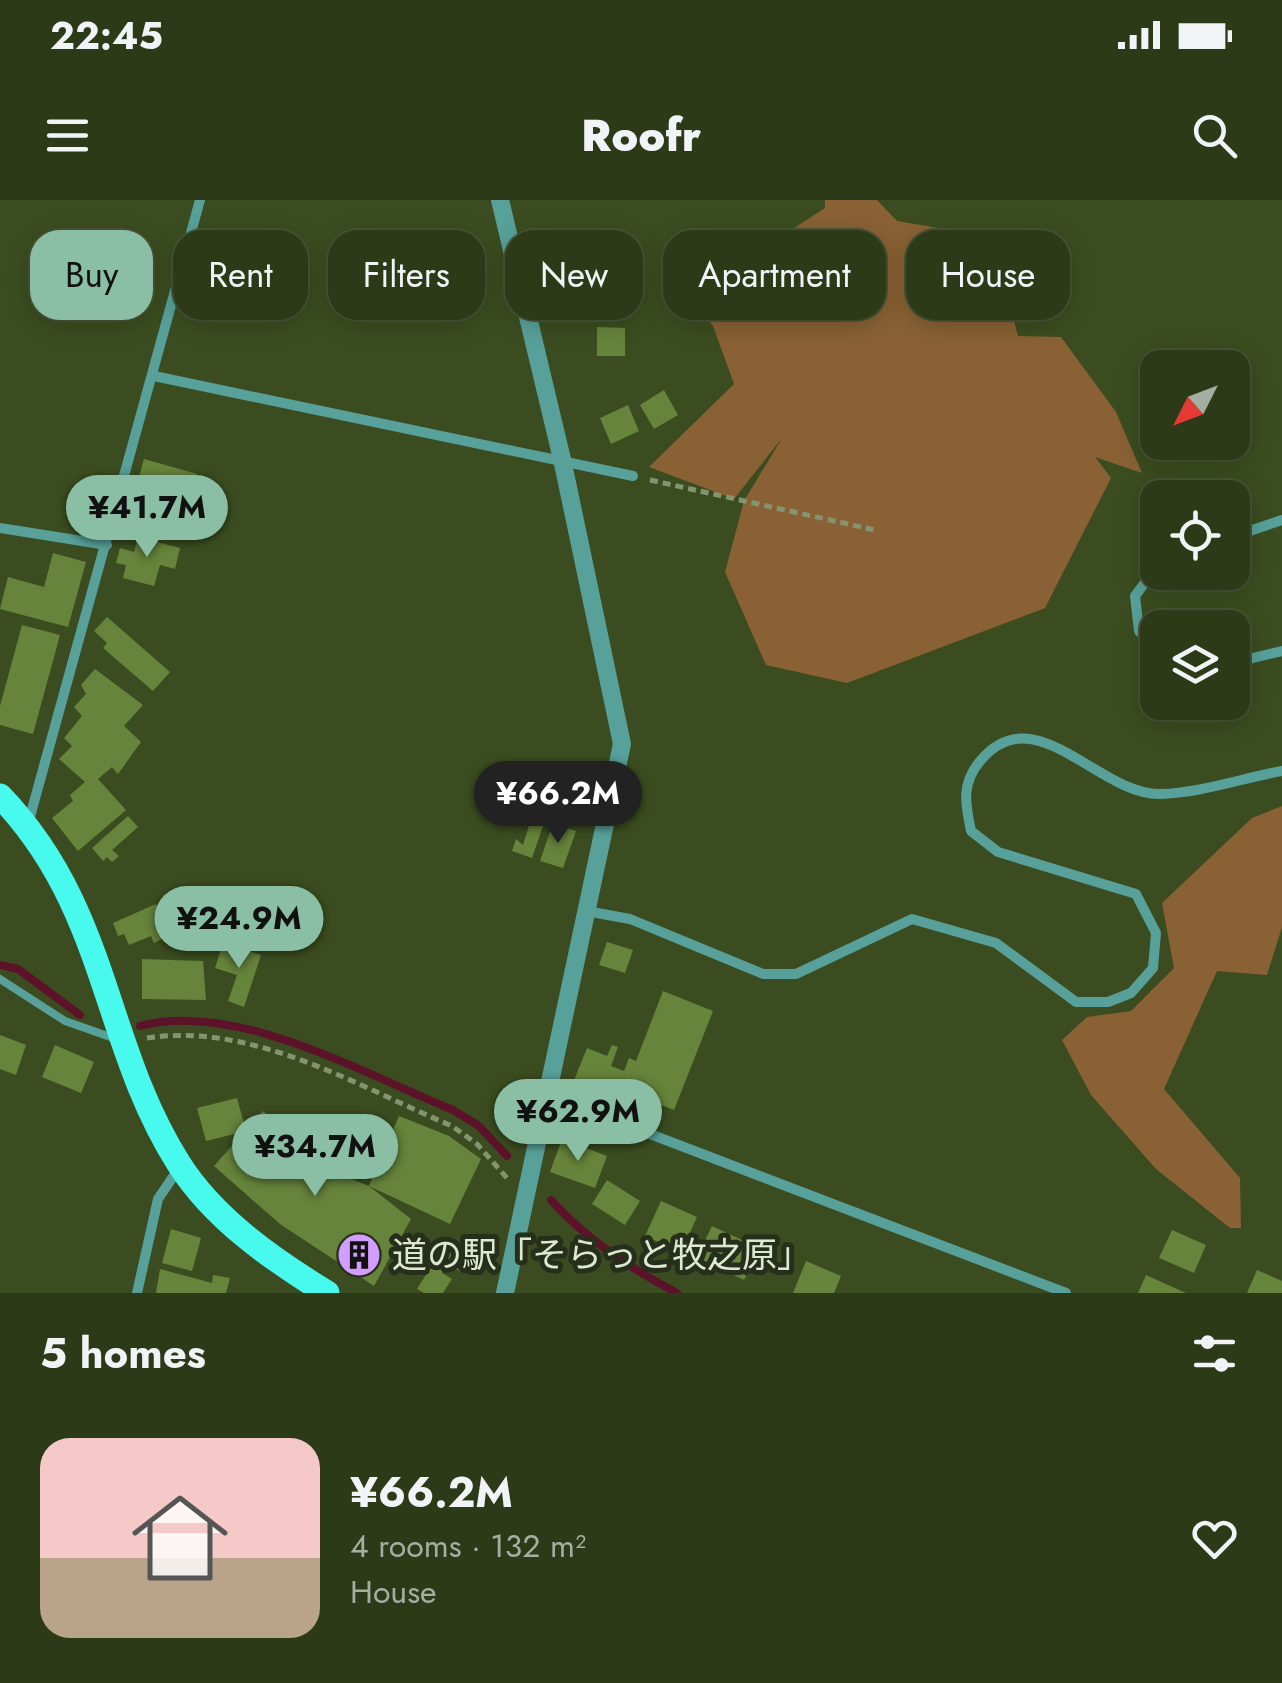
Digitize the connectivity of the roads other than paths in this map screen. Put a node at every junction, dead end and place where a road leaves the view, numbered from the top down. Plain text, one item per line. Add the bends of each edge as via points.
1 (200, 200) edge
2 (500, 200) edge
3 (154, 376) junction
4 (562, 459) junction
5 (633, 476) road end
6 (1282, 520) edge
7 (0, 528) edge
8 (1250, 531) edge
9 (106, 545) junction
10 (1140, 588) edge
11 (1140, 632) edge
12 (1282, 651) edge
13 (1250, 659) edge
14 (1282, 771) edge
15 (0, 796) edge
16 (28, 825) junction
17 (586, 911) junction
18 (0, 979) edge
19 (126, 1041) junction
20 (548, 1095) junction
21 (180, 1166) junction
22 (137, 1293) edge
23 (327, 1293) edge
24 (505, 1293) edge
25 (1066, 1293) edge

1 - 3 street
2 - 4 street
3 - 4 street
3 - 9 street
4 - 5 street
4 - 17 street via 622,744
6 - 8 street
7 - 9 street
9 - 16 street
10 - 11 street
12 - 13 street
14 - 17 street via 1158,794 1114,782 1044,740 1013,738 992,747 970,772 963,796 971,831 998,852 1136,894 1156,933 1153,968 1131,993 1108,1002 1076,1002 996,942 912,919 796,974 763,974 630,919
15 - 16 main road
16 - 19 main road via 70,891
17 - 20 street
18 - 19 lane via 65,1021
19 - 21 main road via 150,1112
20 - 24 street
20 - 25 street
21 - 22 street via 158,1198
21 - 23 main road via 247,1238

